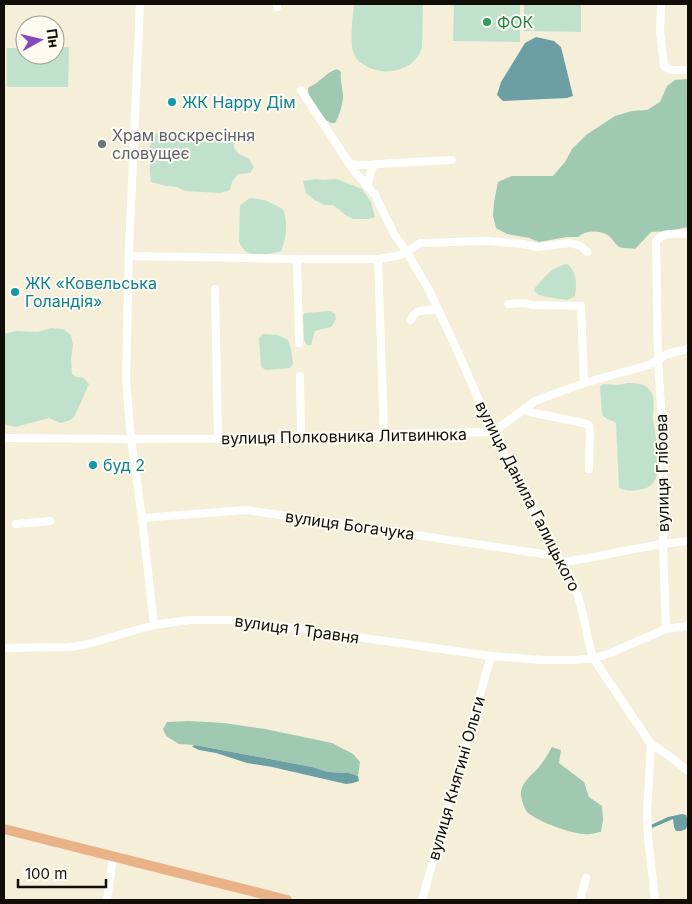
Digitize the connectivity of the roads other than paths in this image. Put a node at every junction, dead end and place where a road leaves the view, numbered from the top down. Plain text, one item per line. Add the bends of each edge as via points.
1 (140, 4) edge
2 (661, 4) edge
3 (688, 70) edge
4 (301, 90) dead end
5 (452, 160) dead end
6 (351, 164) junction
7 (375, 164) junction
8 (368, 185) junction
9 (688, 234) edge
10 (407, 252) junction
11 (587, 252) dead end
12 (129, 256) junction
13 (297, 259) junction
14 (378, 259) junction
15 (215, 289) dead end
16 (508, 304) dead end
17 (438, 310) junction
18 (412, 320) dead end
19 (299, 343) dead end
20 (688, 349) edge
21 (658, 359) junction
22 (300, 376) dead end
23 (584, 382) junction
24 (524, 408) junction
25 (493, 432) junction
26 (384, 434) junction
27 (4, 438) edge
28 (301, 438) junction
29 (131, 439) junction
30 (218, 439) junction
31 (590, 469) dead end
32 (142, 518) junction
33 (50, 521) dead end
34 (16, 524) dead end
35 (688, 541) edge
36 (663, 544) junction
37 (559, 559) junction
38 (154, 625) junction
39 (688, 626) edge
40 (666, 629) junction
41 (4, 648) edge
42 (490, 656) junction
43 (593, 658) junction
44 (651, 744) junction
45 (688, 771) edge
46 (4, 829) edge
47 (113, 856) junction
48 (586, 878) dead end
49 (107, 900) edge
50 (280, 900) edge
51 (422, 900) edge
52 (580, 900) edge
53 (655, 900) edge

1 - 12 street
2 - 3 street via 664,66 671,70
4 - 6 street, вулиця Данила Галицького
5 - 7 street
6 - 7 street
6 - 8 street, вулиця Данила Галицького
7 - 8 street
8 - 10 street, вулиця Данила Галицького
9 - 21 street, вулиця Глібова via 661,235 656,241
10 - 11 street via 420,243 488,241 537,247 570,243
10 - 14 street
10 - 17 street, вулиця Данила Галицького
12 - 13 street
12 - 29 street via 126,379
13 - 14 street
13 - 19 street
14 - 26 street
15 - 30 street
16 - 23 street via 581,306
17 - 18 street via 417,312
17 - 25 street, вулиця Данила Галицького
20 - 21 street
21 - 23 street via 649,365
21 - 36 street, вулиця Глібова via 663,440
22 - 28 street
23 - 24 street
24 - 25 street
24 - 31 street via 589,425
25 - 26 street, вулиця Полковника Литвинюка
25 - 37 street, вулиця Данила Галицького
26 - 28 street, вулиця Полковника Литвинюка
27 - 29 street, вулиця Полковника Литвинюка
28 - 30 street, вулиця Полковника Литвинюка
29 - 30 street, вулиця Полковника Литвинюка
29 - 32 street
32 - 37 street, вулиця Богачука via 246,510
32 - 38 street
33 - 34 street
35 - 36 street
36 - 37 street, вулиця Глібова via 584,559
36 - 40 street
37 - 43 street, вулиця Данила Галицького via 576,586
38 - 41 street, вулиця 1 Травня via 84,645
38 - 42 street, вулиця 1 Травня via 190,620 238,620
39 - 40 street, вулиця 1 Травня
40 - 43 street, вулиця 1 Травня
42 - 43 street, вулиця 1 Травня via 543,660
42 - 51 street, вулиця Княгині Ольги
43 - 44 street, вулиця Данила Галицького
44 - 45 street
44 - 53 street via 647,811
46 - 47 main road
47 - 49 street
47 - 50 main road
48 - 52 street

